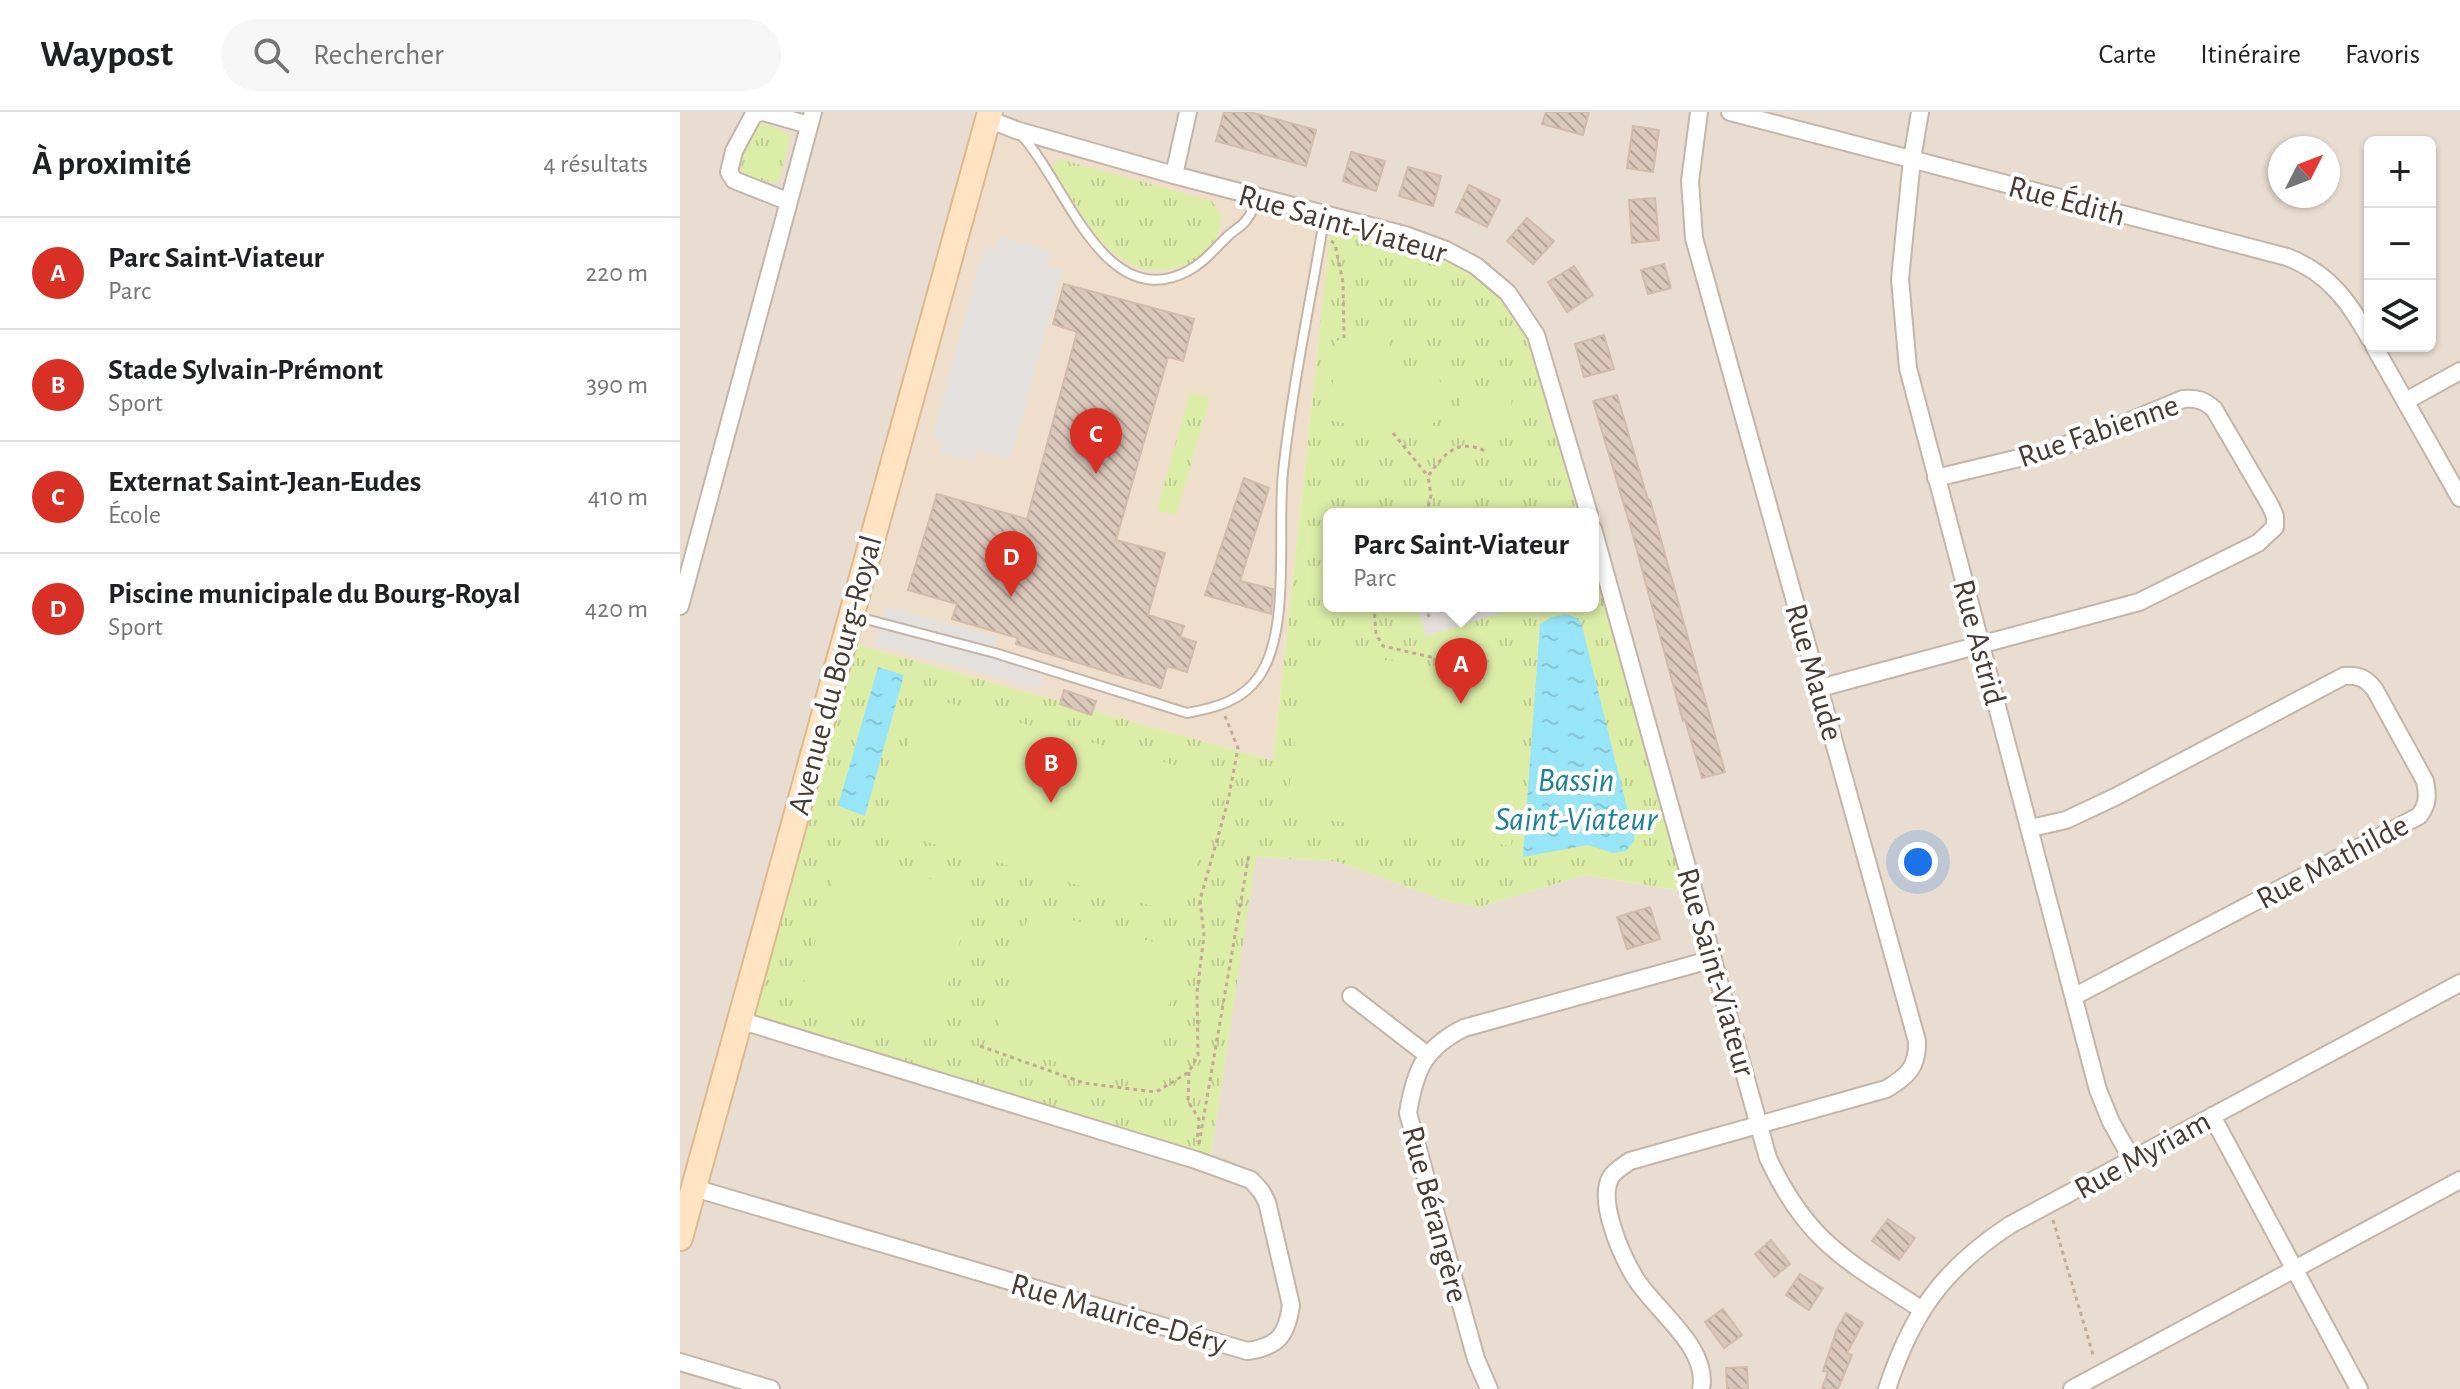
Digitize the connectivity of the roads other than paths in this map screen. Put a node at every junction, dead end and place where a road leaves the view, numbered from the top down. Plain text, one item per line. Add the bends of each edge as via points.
1 (1188, 112) edge
2 (1699, 112) edge
3 (1730, 112) edge
4 (1920, 112) edge
5 (989, 116) edge
6 (811, 118) edge
7 (1016, 130) junction
8 (1912, 159) junction
9 (1174, 175) junction
10 (1258, 197) junction
11 (787, 201) junction
12 (1325, 214) junction
13 (2364, 329) edge
14 (2377, 352) edge
15 (2460, 371) edge
16 (2406, 401) junction
17 (1936, 478) junction
18 (2460, 498) edge
19 (1587, 508) edge
20 (1599, 550) edge
21 (680, 606) edge
22 (850, 615) junction
23 (1981, 646) junction
24 (1820, 688) junction
25 (2031, 828) junction
26 (1713, 959) junction
27 (2460, 983) edge
28 (1351, 996) dead end
29 (2075, 996) junction
30 (739, 1020) junction
31 (1426, 1054) junction
32 (2212, 1116) junction
33 (1759, 1124) junction
34 (2133, 1161) junction
35 (2460, 1180) edge
36 (694, 1188) junction
37 (680, 1238) edge
38 (2294, 1270) junction
39 (1921, 1309) junction
40 (680, 1362) edge
41 (771, 1389) edge
42 (1489, 1389) edge
43 (1701, 1389) edge
44 (1887, 1389) edge
45 (2072, 1389) edge
46 (2359, 1389) edge

1 - 9 street
2 - 24 street, Rue Maude via 1690,181 1694,238
3 - 8 street, Rue Édith
4 - 8 street, Rue Astrid
5 - 7 street, Rue Saint-Viateur
5 - 22 main road, Avenue du Bourg-Royal
6 - 11 street
6 - 11 street via 754,114 729,162 734,180
7 - 9 street, Rue Saint-Viateur
7 - 10 lane via 1037,152 1090,238 1110,263 1132,277 1163,280 1206,261 1247,220
8 - 13 street, Rue Édith via 2287,257 2340,291
8 - 17 street, Rue Astrid via 1900,279 1902,326
9 - 10 street, Rue Saint-Viateur
10 - 12 street, Rue Saint-Viateur
11 - 21 street
12 - 19 street, Rue Saint-Viateur via 1446,250 1508,293 1543,352
12 - 22 lane via 1283,474 1275,638 1261,675 1242,695 1187,713 995,653
14 - 16 street
15 - 16 street
16 - 18 street
17 - 23 street, Rue Astrid
17 - 23 street, Rue Fabienne via 2044,452 2194,398 2214,409 2275,516 2275,527 2258,543 2139,602
20 - 26 street, Rue Saint-Viateur
22 - 30 main road, Avenue du Bourg-Royal
23 - 24 street, Rue Fabienne
23 - 25 street, Rue Astrid
24 - 33 street, Rue Maude via 1918,1056 1913,1069 1886,1089
25 - 29 street, Rue Astrid
25 - 29 street, Rue Mathilde via 2066,820 2115,797 2344,676 2366,679 2375,690 2425,781 2426,807 2410,822
26 - 31 street via 1464,1028
26 - 33 street, Rue Saint-Viateur
27 - 32 street, Rue Myriam
28 - 31 street
29 - 34 street, Rue Astrid via 2098,1090
30 - 36 main road, Avenue du Bourg-Royal
30 - 36 street, Rue Maurice-Déry via 1251,1180 1267,1202 1291,1305 1289,1321 1273,1344 1247,1351
31 - 42 street, Rue Bérangère via 1408,1113 1476,1359
32 - 34 street, Rue Myriam
32 - 38 street
33 - 39 street, Rue Saint-Viateur via 1782,1187 1818,1237
33 - 43 street via 1630,1161 1611,1178 1607,1190 1613,1227 1634,1276 1693,1350 1701,1366
34 - 39 street, Rue Myriam via 1977,1247
35 - 38 street
36 - 37 main road, Avenue du Bourg-Royal
38 - 45 street
38 - 46 street
39 - 44 street, Rue Myriam
40 - 41 street

